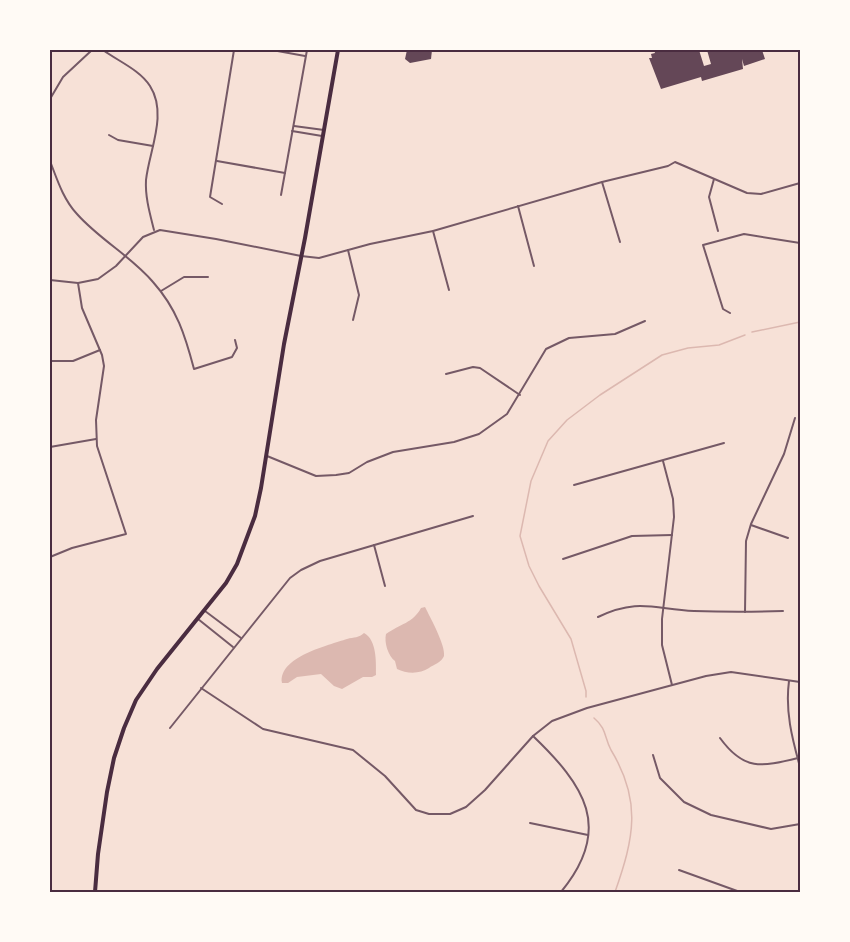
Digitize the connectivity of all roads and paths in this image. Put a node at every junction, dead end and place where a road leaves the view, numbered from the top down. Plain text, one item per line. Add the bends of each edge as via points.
1 (92, 50) edge
2 (103, 50) edge
3 (234, 50) edge
4 (272, 50) edge
5 (307, 50) edge
6 (338, 50) edge
7 (306, 56) junction
8 (50, 99) edge
9 (293, 126) junction
10 (324, 130) junction
11 (292, 131) junction
12 (109, 135) dead end
13 (323, 136) junction
14 (153, 146) junction
15 (50, 161) edge
16 (216, 161) junction
17 (285, 173) junction
18 (714, 179) junction
19 (602, 182) junction
20 (801, 183) edge
21 (281, 195) dead end
22 (222, 204) dead end
23 (518, 206) junction
24 (154, 231) junction
25 (434, 231) junction
26 (718, 231) dead end
27 (620, 242) dead end
28 (801, 243) edge
29 (348, 250) junction
30 (125, 256) junction
31 (302, 256) junction
32 (534, 266) dead end
33 (208, 277) dead end
34 (50, 280) edge
35 (78, 283) junction
36 (449, 290) dead end
37 (160, 291) junction
38 (730, 313) dead end
39 (353, 320) dead end
40 (645, 321) dead end
41 (236, 340) dead end
42 (100, 350) junction
43 (50, 361) edge
44 (446, 374) dead end
45 (520, 395) junction
46 (795, 418) dead end
47 (96, 439) junction
48 (724, 443) dead end
49 (50, 447) edge
50 (267, 456) junction
51 (663, 461) junction
52 (574, 485) dead end
53 (473, 516) dead end
54 (751, 525) junction
55 (672, 535) junction
56 (788, 538) dead end
57 (374, 545) junction
58 (50, 556) edge
59 (562, 559) dead end
60 (386, 586) dead end
61 (664, 608) junction
62 (205, 611) junction
63 (783, 611) dead end
64 (745, 612) junction
65 (598, 617) dead end
66 (198, 619) junction
67 (241, 638) junction
68 (233, 647) junction
69 (789, 681) junction
70 (801, 682) edge
71 (672, 685) junction
72 (201, 688) junction
73 (170, 728) dead end
74 (533, 736) junction
75 (720, 738) dead end
76 (653, 754) dead end
77 (798, 758) junction
78 (801, 767) edge
79 (530, 823) dead end
80 (801, 824) edge
81 (588, 835) junction
82 (679, 870) dead end
83 (95, 892) edge
84 (561, 892) edge
85 (741, 892) edge
86 (774, 892) edge

1 - 8 street via 63,77
2 - 14 street via 150,86 158,109
3 - 16 street
4 - 7 street
5 - 7 street
6 - 10 main road
7 - 9 street
9 - 10 street
9 - 11 street
10 - 13 main road
11 - 13 street
11 - 17 street
12 - 14 street
13 - 31 main road
14 - 24 street via 146,188
15 - 30 street via 77,214
16 - 17 street
16 - 22 street via 210,197
17 - 21 street
18 - 19 street via 675,162
18 - 20 street via 747,193 761,194
18 - 26 street via 709,197
19 - 23 street
19 - 27 street
23 - 25 street
23 - 32 street
24 - 30 street
24 - 31 street
25 - 29 street
25 - 36 street
28 - 38 street via 744,234 703,245 723,309
29 - 31 street via 319,258
29 - 39 street via 359,295
30 - 35 street via 102,277
30 - 37 street
31 - 50 main road
33 - 37 street via 184,277
34 - 35 street
35 - 42 street via 82,308
37 - 41 street via 181,325 194,369 232,357
40 - 45 street via 615,334 569,338 546,349
42 - 43 street via 73,361
42 - 47 street via 104,372
44 - 45 street via 480,368
45 - 50 street via 507,414 479,434 393,452 349,473 316,476
46 - 54 street via 784,454
47 - 49 street
47 - 58 street via 126,534
48 - 51 street
50 - 62 main road via 255,516 237,564
51 - 52 street
51 - 55 street via 673,499
53 - 57 street
54 - 56 street
54 - 64 street via 746,541
55 - 59 street via 632,536
55 - 61 street
57 - 60 street
57 - 67 street via 301,570
61 - 64 street
61 - 65 street via 629,606
61 - 71 street via 662,645
62 - 66 main road
62 - 67 street
63 - 64 street
66 - 68 street
66 - 83 main road via 144,687 124,728 107,792
67 - 68 street
68 - 72 street
69 - 70 street
69 - 71 street via 731,672
69 - 77 street via 788,723
71 - 74 street via 552,721
72 - 73 street
72 - 74 street via 263,729 353,750 385,776 416,810 429,814 450,814 466,807
74 - 81 street via 568,772 584,798 589,816
75 - 77 street via 748,763
76 - 80 street via 660,778 684,802 711,815 771,829
77 - 78 street
79 - 81 street
81 - 84 street via 582,860
82 - 85 street
85 - 86 street

